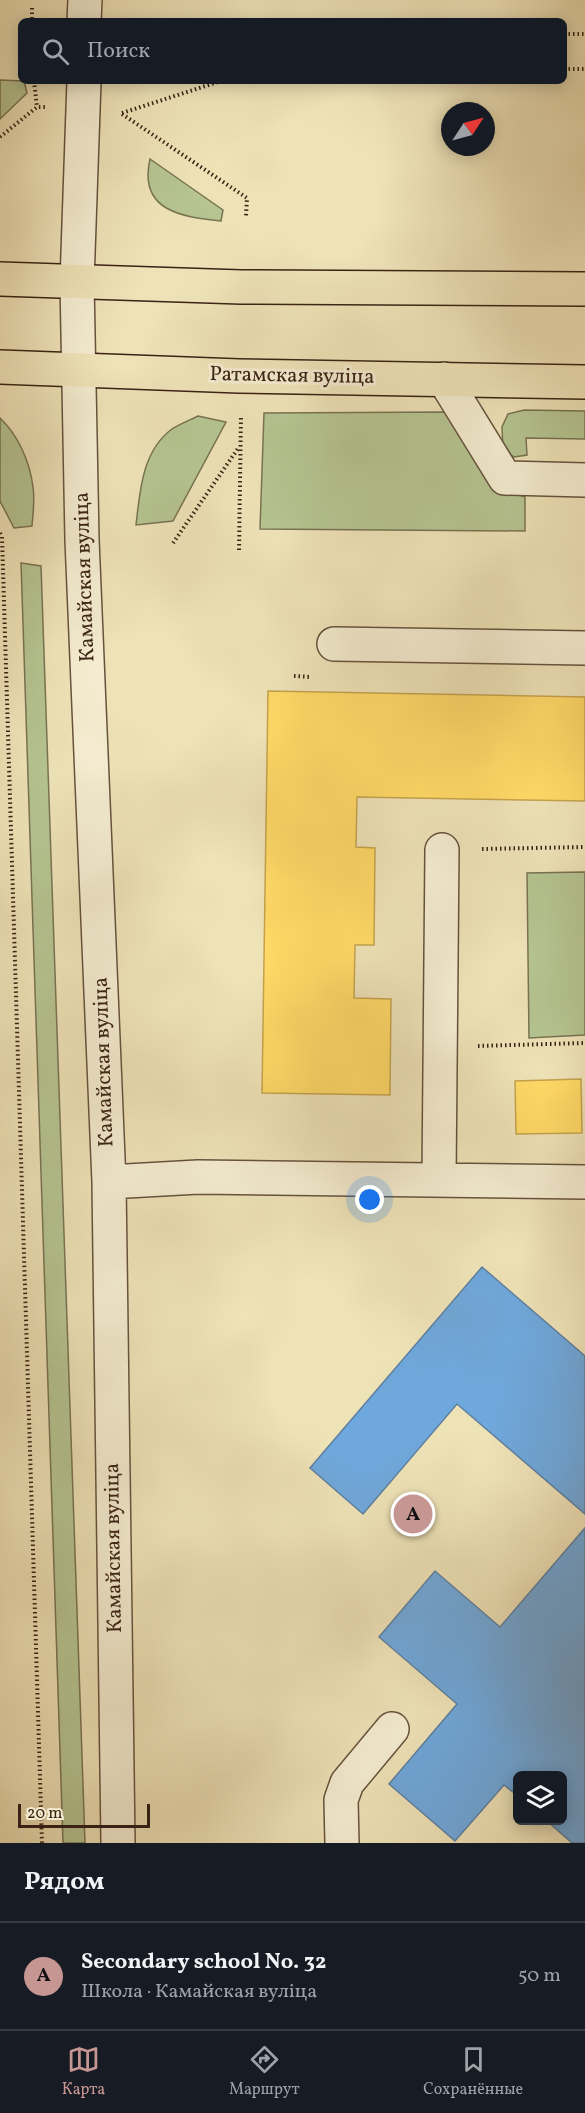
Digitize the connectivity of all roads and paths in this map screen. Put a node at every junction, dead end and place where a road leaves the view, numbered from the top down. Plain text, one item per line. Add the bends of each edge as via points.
1 (85, 0) edge
2 (32, 8) dead end
3 (32, 18) edge
4 (84, 18) edge
5 (567, 34) edge
6 (585, 34) edge
7 (567, 69) edge
8 (585, 69) edge
9 (34, 84) edge
10 (84, 84) edge
11 (212, 84) edge
12 (0, 137) edge
13 (246, 216) dead end
14 (0, 279) edge
15 (77, 282) junction
16 (585, 290) edge
17 (0, 367) edge
18 (80, 369) junction
19 (444, 379) junction
20 (585, 382) edge
21 (242, 414) dead end
22 (239, 447) junction
23 (585, 480) edge
24 (0, 533) edge
25 (173, 543) dead end
26 (239, 550) dead end
27 (334, 644) dead end
28 (585, 648) edge
29 (585, 847) edge
30 (442, 850) joint
31 (585, 1042) edge
32 (441, 1047) junction
33 (439, 1179) junction
34 (109, 1182) junction
35 (585, 1182) edge
36 (392, 1729) dead end
37 (42, 1843) edge
38 (118, 1843) edge
39 (342, 1843) edge

1 - 4 street
2 - 3 path
5 - 6 path
7 - 8 path
9 - 12 path via 37,107
10 - 15 street, Камайская вуліца
11 - 13 path via 121,114 247,198
14 - 15 main road
15 - 16 main road
15 - 18 street, Камайская вуліца
17 - 18 main road, Ратамская вуліца
18 - 19 main road, Ратамская вуліца
18 - 34 street, Камайская вуліца via 82,540
19 - 20 main road, Ратамская вуліца
19 - 23 street via 505,478
21 - 22 path
22 - 25 path
22 - 26 path
24 - 37 path
27 - 28 street
29 - 30 path
30 - 32 street
31 - 32 path
32 - 33 street
33 - 34 street via 198,1177
33 - 35 street
34 - 38 street, Камайская вуліца
36 - 39 street via 347,1783 341,1800

